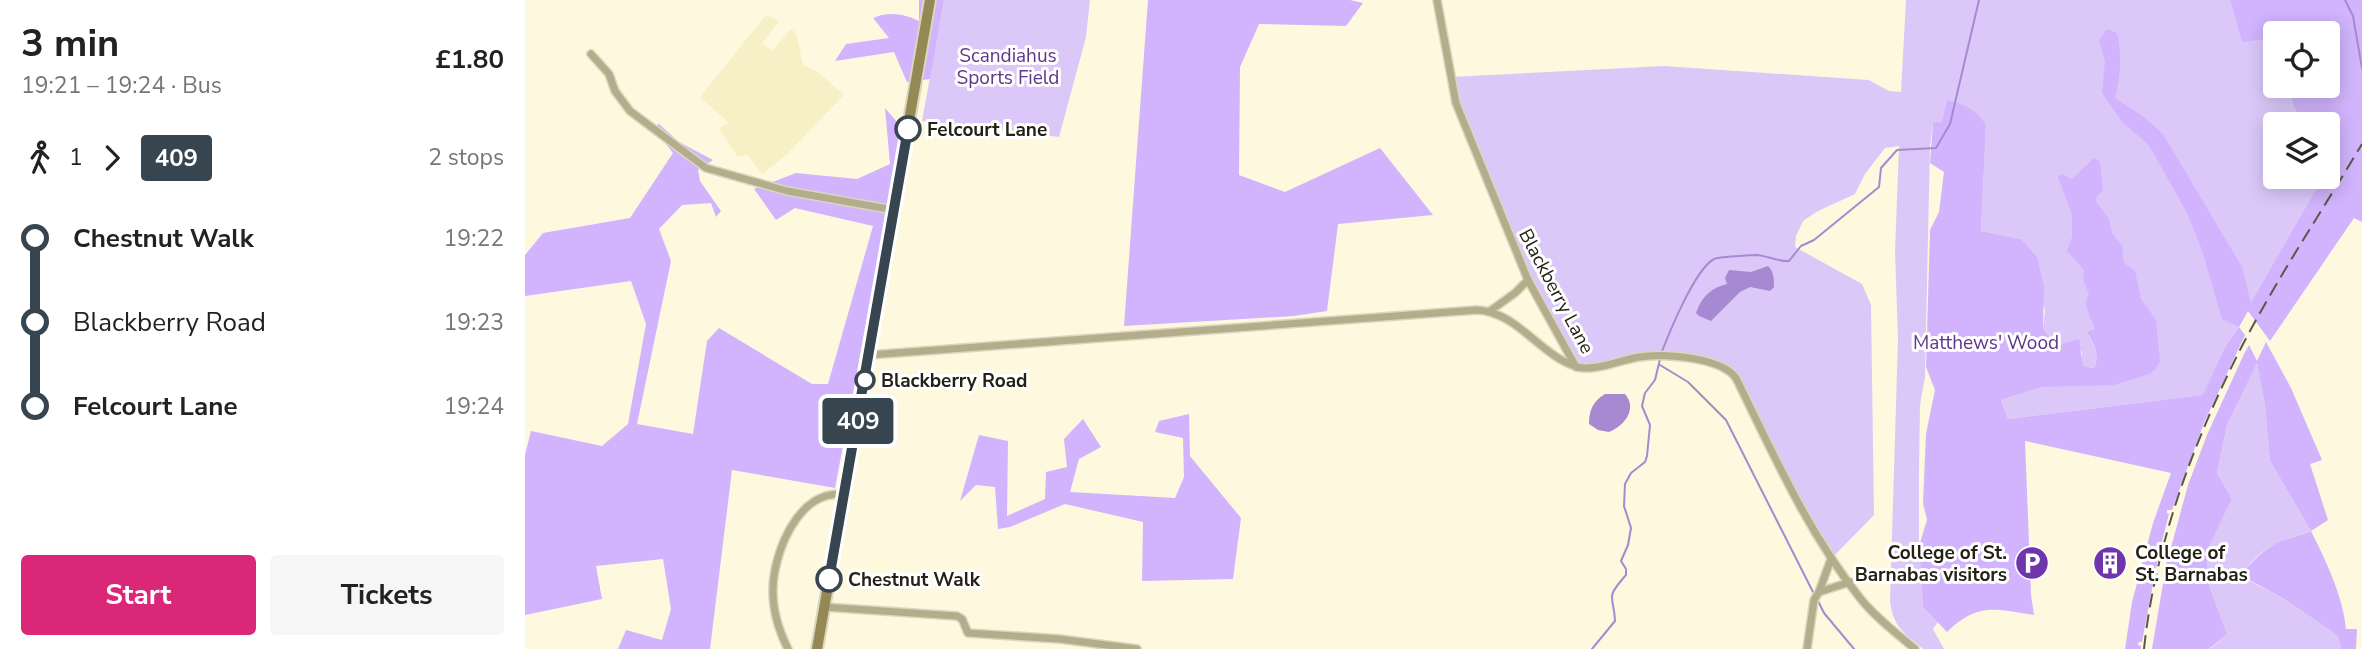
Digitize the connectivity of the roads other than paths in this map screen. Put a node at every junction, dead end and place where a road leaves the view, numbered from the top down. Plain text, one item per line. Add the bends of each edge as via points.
1 (930, 0) edge
2 (1437, 0) edge
3 (591, 54) dead end
4 (894, 210) junction
5 (1528, 279) junction
6 (1490, 312) junction
7 (869, 355) junction
8 (1576, 367) junction
9 (846, 495) junction
10 (1831, 559) junction
11 (1850, 582) junction
12 (1819, 592) junction
13 (824, 607) junction
14 (788, 649) edge
15 (817, 649) edge
16 (1137, 649) edge
17 (1807, 649) edge
18 (1915, 649) edge

1 - 4 street
2 - 5 street, Blackberry Lane via 1456,103
3 - 4 street via 609,74 630,111 706,167 787,191
4 - 7 street
5 - 6 street
5 - 8 street, Blackberry Lane
6 - 7 street
6 - 8 street
7 - 9 street
8 - 10 street, Blackberry Lane via 1596,369 1657,356 1730,370
9 - 13 street
9 - 14 street via 823,497 803,511 776,558 774,606
10 - 11 street, Blackberry Lane
10 - 12 street
11 - 12 street
11 - 18 street, Blackberry Lane via 1860,598
12 - 17 street
13 - 15 street
13 - 16 street via 957,616 968,633

